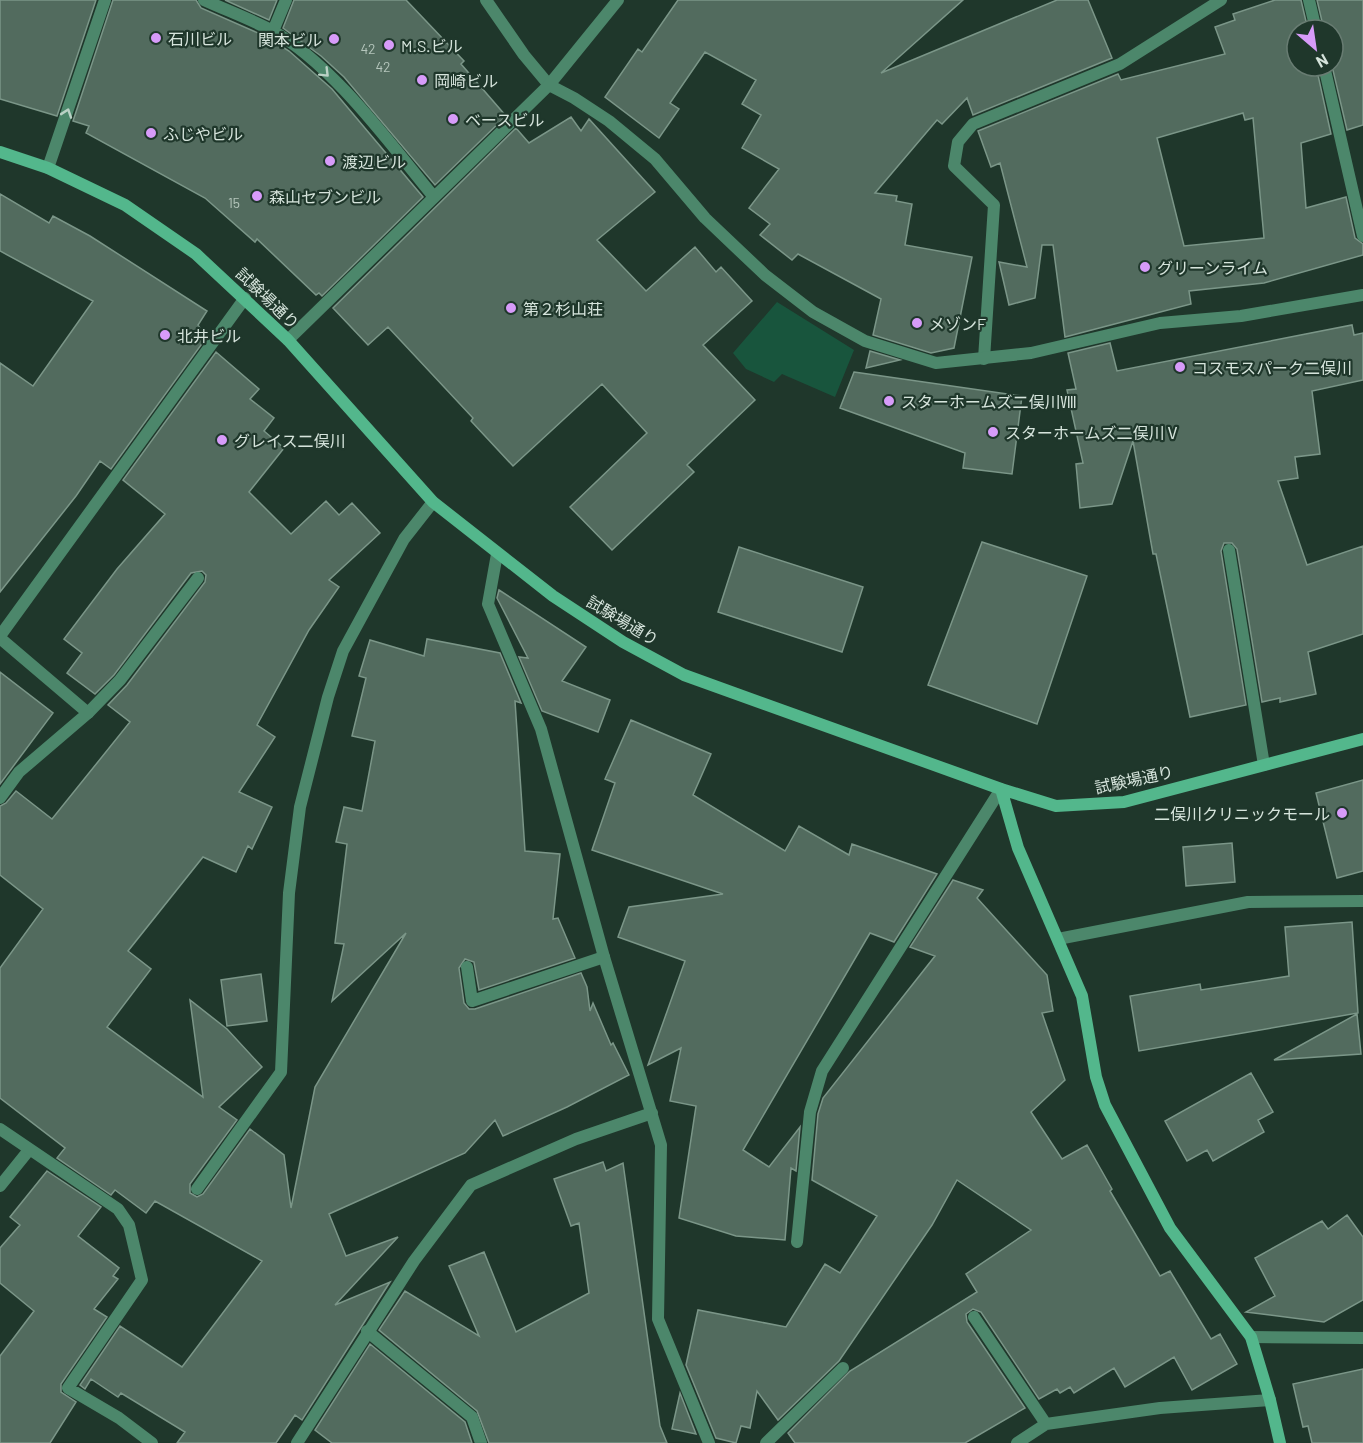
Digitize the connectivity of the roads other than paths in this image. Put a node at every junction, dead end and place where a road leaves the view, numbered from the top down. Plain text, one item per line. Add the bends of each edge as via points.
1 (105, 0) edge
2 (204, 0) edge
3 (286, 0) edge
4 (486, 0) edge
5 (618, 0) edge
6 (1221, 0) edge
7 (1310, 0) edge
8 (1314, 18) edge
9 (273, 31) junction
10 (1327, 78) edge
11 (549, 85) junction
12 (0, 152) edge
13 (48, 168) junction
14 (434, 197) junction
15 (1363, 236) edge
16 (1363, 295) edge
17 (245, 298) junction
18 (288, 340) junction
19 (984, 359) junction
20 (433, 502) junction
21 (1229, 550) dead end
22 (497, 554) junction
23 (198, 578) dead end
24 (0, 637) edge
25 (88, 713) junction
26 (1363, 739) edge
27 (1264, 765) junction
28 (1001, 789) junction
29 (0, 798) edge
30 (1363, 901) edge
31 (1058, 939) junction
32 (604, 957) junction
33 (467, 967) dead end
34 (652, 1113) junction
35 (0, 1129) edge
36 (29, 1150) junction
37 (0, 1186) edge
38 (197, 1189) dead end
39 (797, 1242) dead end
40 (974, 1317) dead end
41 (367, 1331) junction
42 (1251, 1337) junction
43 (1363, 1338) edge
44 (843, 1368) dead end
45 (1270, 1400) junction
46 (1046, 1424) junction
47 (152, 1443) edge
48 (297, 1443) edge
49 (481, 1443) edge
50 (709, 1443) edge
51 (766, 1443) edge
52 (1017, 1443) edge
53 (1280, 1443) edge

13 -> 1 street
2 - 9 street
3 - 9 street
4 - 11 street
5 - 11 street
6 - 19 street via 1120,64 974,124 958,142 954,166 994,205
7 - 8 street
9 -> 14 street via 322,68
10 - 15 street
11 - 14 street
11 - 19 street via 609,121 655,159 705,218 765,275 813,312 865,341 936,363
12 - 13 street, 試験場通り
13 - 17 street, 試験場通り via 125,205 196,255
14 - 18 street
16 - 19 street via 1241,316 1160,323 1031,353
17 - 18 street, 試験場通り
17 - 24 street
18 - 20 street, 試験場通り
20 - 22 street, 試験場通り
20 - 38 street via 404,539 343,651 328,697 300,807 289,893 281,1072
21 - 27 street
22 - 28 street, 試験場通り via 603,629 684,675
22 - 32 street via 488,604 541,729
23 - 25 street via 120,680
24 - 25 street
25 - 29 street via 19,772
26 - 27 street, 試験場通り
27 - 28 street, 試験場通り via 1103,805 1056,806
28 - 31 street via 1018,848
28 - 39 street via 822,1071 810,1112
30 - 31 street via 1248,902
31 - 42 street via 1082,996 1096,1077 1106,1105 1170,1228
32 - 33 street via 472,1001
32 - 34 street
34 - 41 street via 576,1138 471,1185
34 - 50 street via 661,1145 658,1319
35 - 36 street
36 - 37 street
36 - 47 street via 118,1209 129,1225 142,1280 68,1388
40 - 46 street
41 - 48 street
41 - 49 street via 472,1417
42 - 43 street
42 - 45 street
44 - 51 street
45 - 46 street via 1160,1408
45 - 53 street
46 - 52 street

